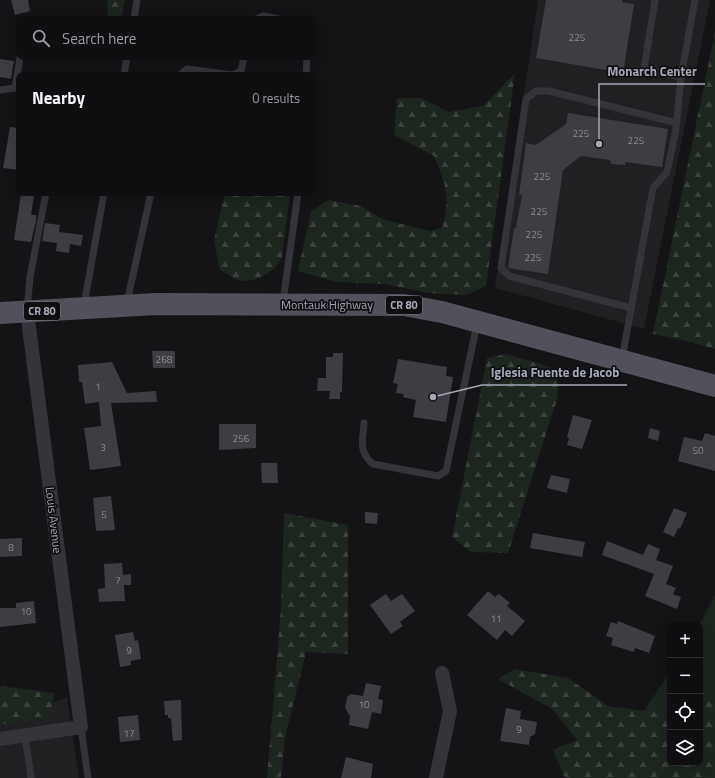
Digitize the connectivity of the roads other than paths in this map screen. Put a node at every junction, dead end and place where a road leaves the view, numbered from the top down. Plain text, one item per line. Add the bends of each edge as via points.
1 (137, 0) edge
2 (655, 0) edge
3 (695, 0) edge
4 (134, 16) edge
5 (20, 60) edge
6 (126, 60) edge
7 (243, 60) edge
8 (307, 60) edge
9 (18, 72) edge
10 (124, 72) edge
11 (184, 72) edge
12 (210, 72) edge
13 (239, 72) edge
14 (306, 72) edge
15 (681, 77) junction
16 (16, 82) edge
17 (0, 90) edge
18 (677, 122) junction
19 (45, 196) edge
20 (103, 196) edge
21 (150, 196) edge
22 (298, 196) edge
23 (283, 304) junction
24 (126, 306) junction
25 (631, 308) junction
26 (84, 309) junction
27 (27, 312) junction
28 (0, 313) edge
29 (477, 322) junction
30 (621, 361) junction
31 (715, 386) edge
32 (364, 423) dead end
33 (442, 674) dead end
34 (81, 727) junction
35 (25, 735) junction
36 (0, 739) edge
37 (31, 778) edge
38 (88, 778) edge
39 (436, 778) edge

1 - 4 lane
2 - 15 lane via 644,68
3 - 15 lane
5 - 9 lane
6 - 10 lane
7 - 13 lane
8 - 14 lane
11 - 12 lane via 187,69
15 - 18 lane
16 - 17 lane via 15,88
18 - 25 lane via 667,172 653,188
18 - 25 lane via 549,91 536,91 526,98 501,268 509,276
19 - 27 lane via 30,278
20 - 26 lane
21 - 24 lane
22 - 23 lane
23 - 24 main road, Montauk Highway / CR 80
23 - 29 main road, Montauk Highway / CR 80 via 404,305
24 - 26 main road, Montauk Highway / CR 80
25 - 30 lane
26 - 27 main road, Montauk Highway / CR 80
27 - 28 main road, Montauk Highway / CR 80
27 - 34 street, Louis Avenue
29 - 30 main road, Montauk Highway / CR 80
29 - 32 lane via 446,471 438,476 373,464 362,450
30 - 31 main road, Montauk Highway / CR 80
33 - 39 street via 450,711
34 - 35 street
34 - 38 lane
35 - 36 street
35 - 37 lane

